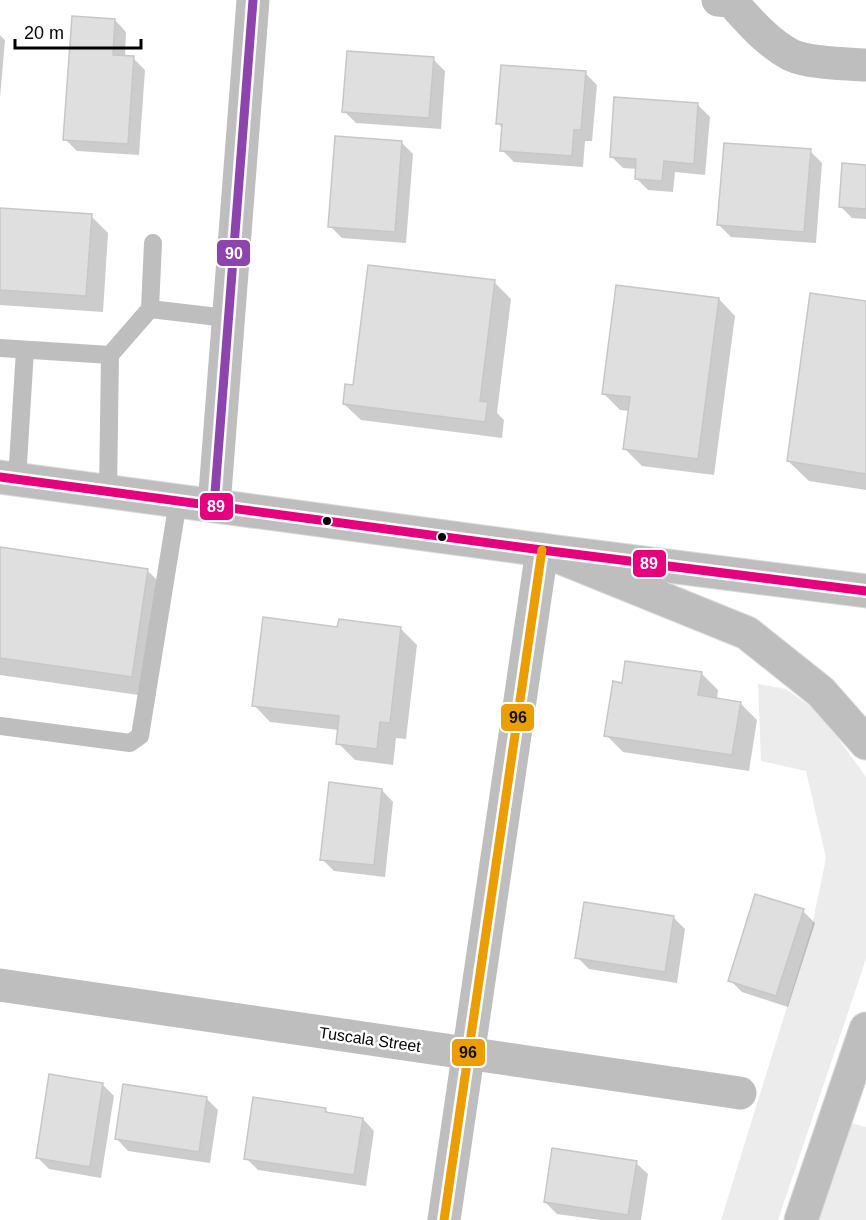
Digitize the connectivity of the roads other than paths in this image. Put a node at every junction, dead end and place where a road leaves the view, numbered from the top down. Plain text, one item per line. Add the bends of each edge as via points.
1 (253, 0) edge
2 (727, 0) edge
3 (866, 65) edge
4 (153, 243) dead end
5 (150, 309) junction
6 (227, 318) junction
7 (0, 348) edge
8 (25, 350) junction
9 (110, 354) junction
10 (9, 478) edge
11 (108, 492) junction
12 (178, 501) junction
13 (214, 506) junction
14 (542, 550) junction
15 (866, 591) edge
16 (0, 726) edge
17 (866, 743) edge
18 (0, 985) edge
19 (866, 1029) edge
20 (468, 1054) junction
21 (740, 1093) dead end
22 (444, 1220) edge
23 (801, 1220) edge

1 - 6 main road
2 - 3 main road via 766,39 793,56
4 - 5 lane
5 - 6 lane
5 - 9 lane
6 - 13 main road
7 - 8 lane
8 - 9 lane
8 - 10 lane
9 - 11 lane
10 - 11 main road
11 - 12 main road
12 - 13 main road
12 - 16 lane via 140,736 130,743
13 - 14 main road
14 - 15 main road
14 - 17 main road via 747,633 820,692
14 - 20 main road
18 - 20 main road, Tuscala Street
19 - 23 main road
20 - 21 main road, Tuscala Street
20 - 22 main road

